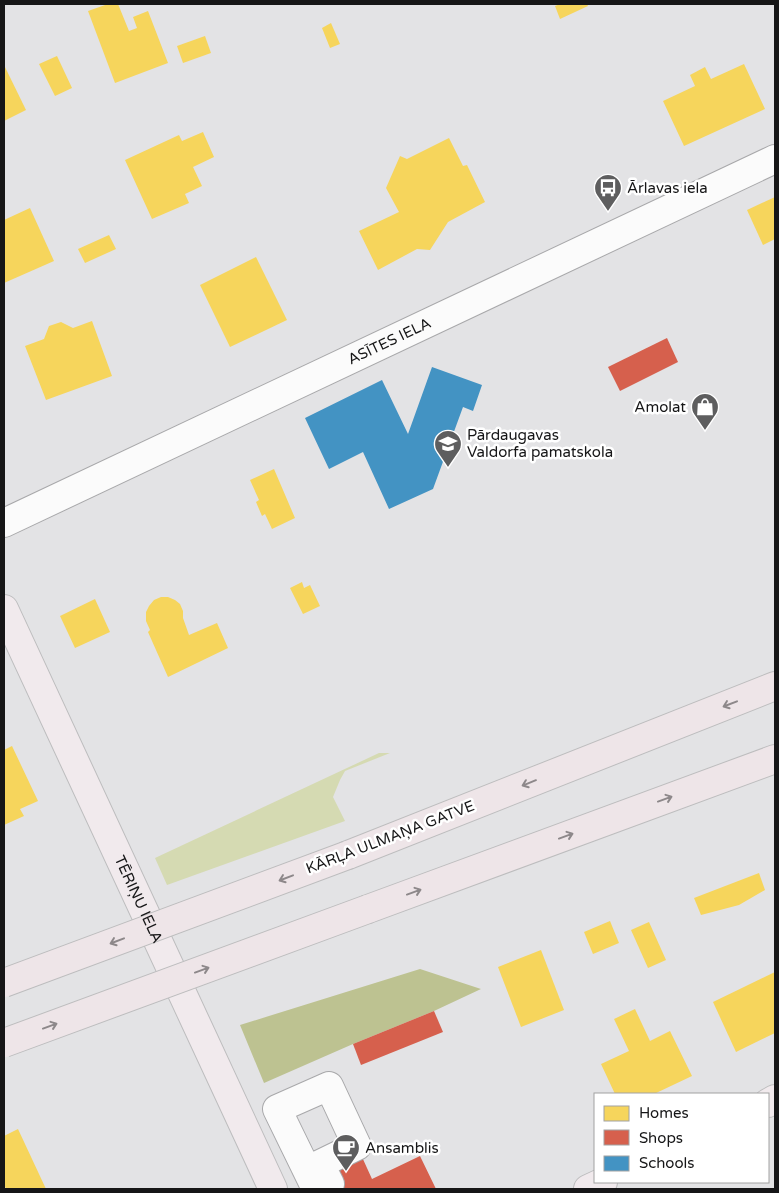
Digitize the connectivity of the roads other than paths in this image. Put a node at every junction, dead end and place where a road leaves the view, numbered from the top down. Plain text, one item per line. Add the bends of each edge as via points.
1 (775, 159) edge
2 (4, 523) edge
3 (4, 609) edge
4 (775, 686) edge
5 (775, 759) edge
6 (4, 983) edge
7 (4, 1043) edge
8 (601, 1183) edge
9 (273, 1189) edge
10 (588, 1189) edge

1 - 2 street, ASĪTES IELA
3 - 9 main road, TĒRIŅU IELA
4 -> 6 highway, KĀRĻA ULMAŅA GATVE, bridge via 348,855
7 -> 5 highway, bridge
8 - 10 main road

